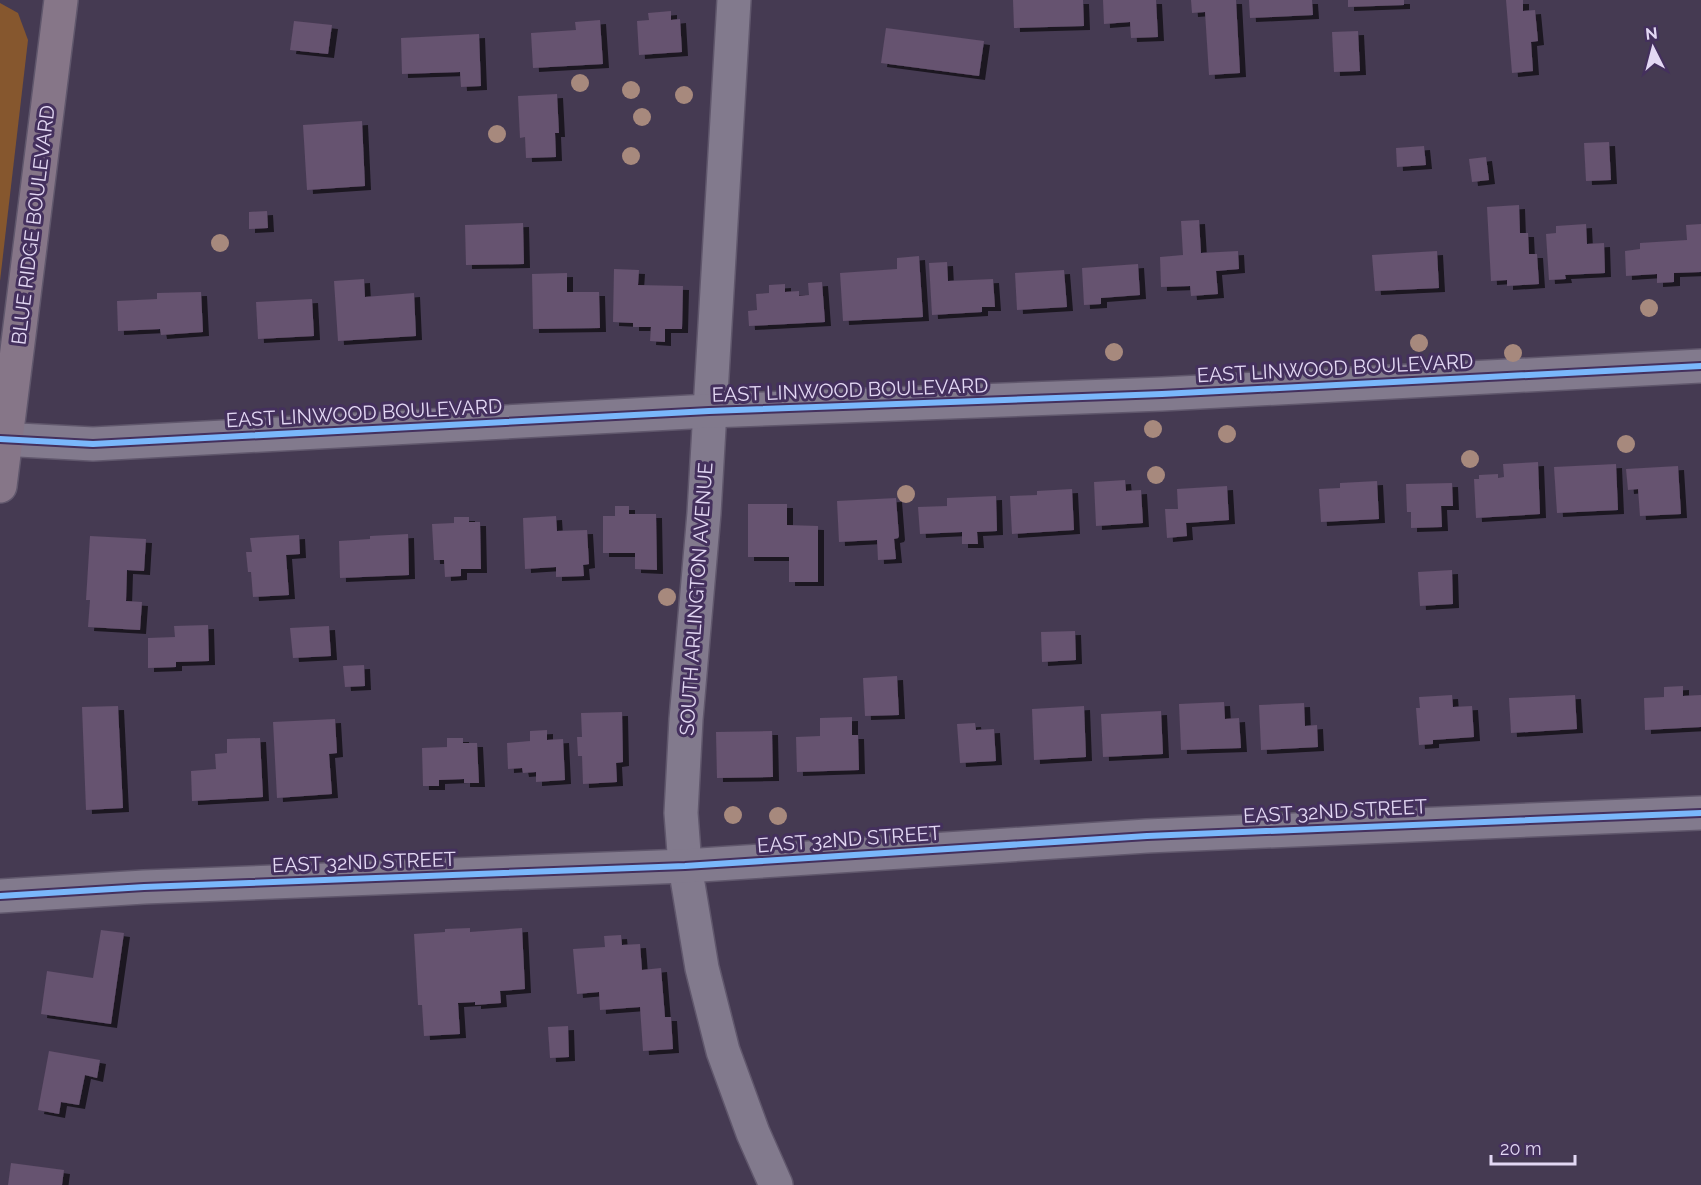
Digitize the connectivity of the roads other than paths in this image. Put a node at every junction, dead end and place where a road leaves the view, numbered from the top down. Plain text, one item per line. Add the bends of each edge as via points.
1 (61, 0) edge
2 (734, 0) edge
3 (1701, 366) edge
4 (709, 411) junction
5 (3, 439) edge
6 (0, 486) edge
7 (1701, 813) edge
8 (686, 866) junction
9 (0, 896) edge
10 (776, 1185) edge

1 - 5 main road, BLUE RIDGE BOULEVARD
2 - 4 street, SOUTH ARLINGTON AVENUE
3 - 4 street, EAST LINWOOD BOULEVARD via 1162,394
4 - 5 street, EAST LINWOOD BOULEVARD via 93,444
4 - 8 street, SOUTH ARLINGTON AVENUE via 682,790
5 - 6 main road, BLUE RIDGE BOULEVARD
7 - 8 street, EAST 32ND STREET via 1147,836
8 - 9 street, EAST 32ND STREET
8 - 10 street, SOUTH ARLINGTON AVENUE via 702,968 723,1051

